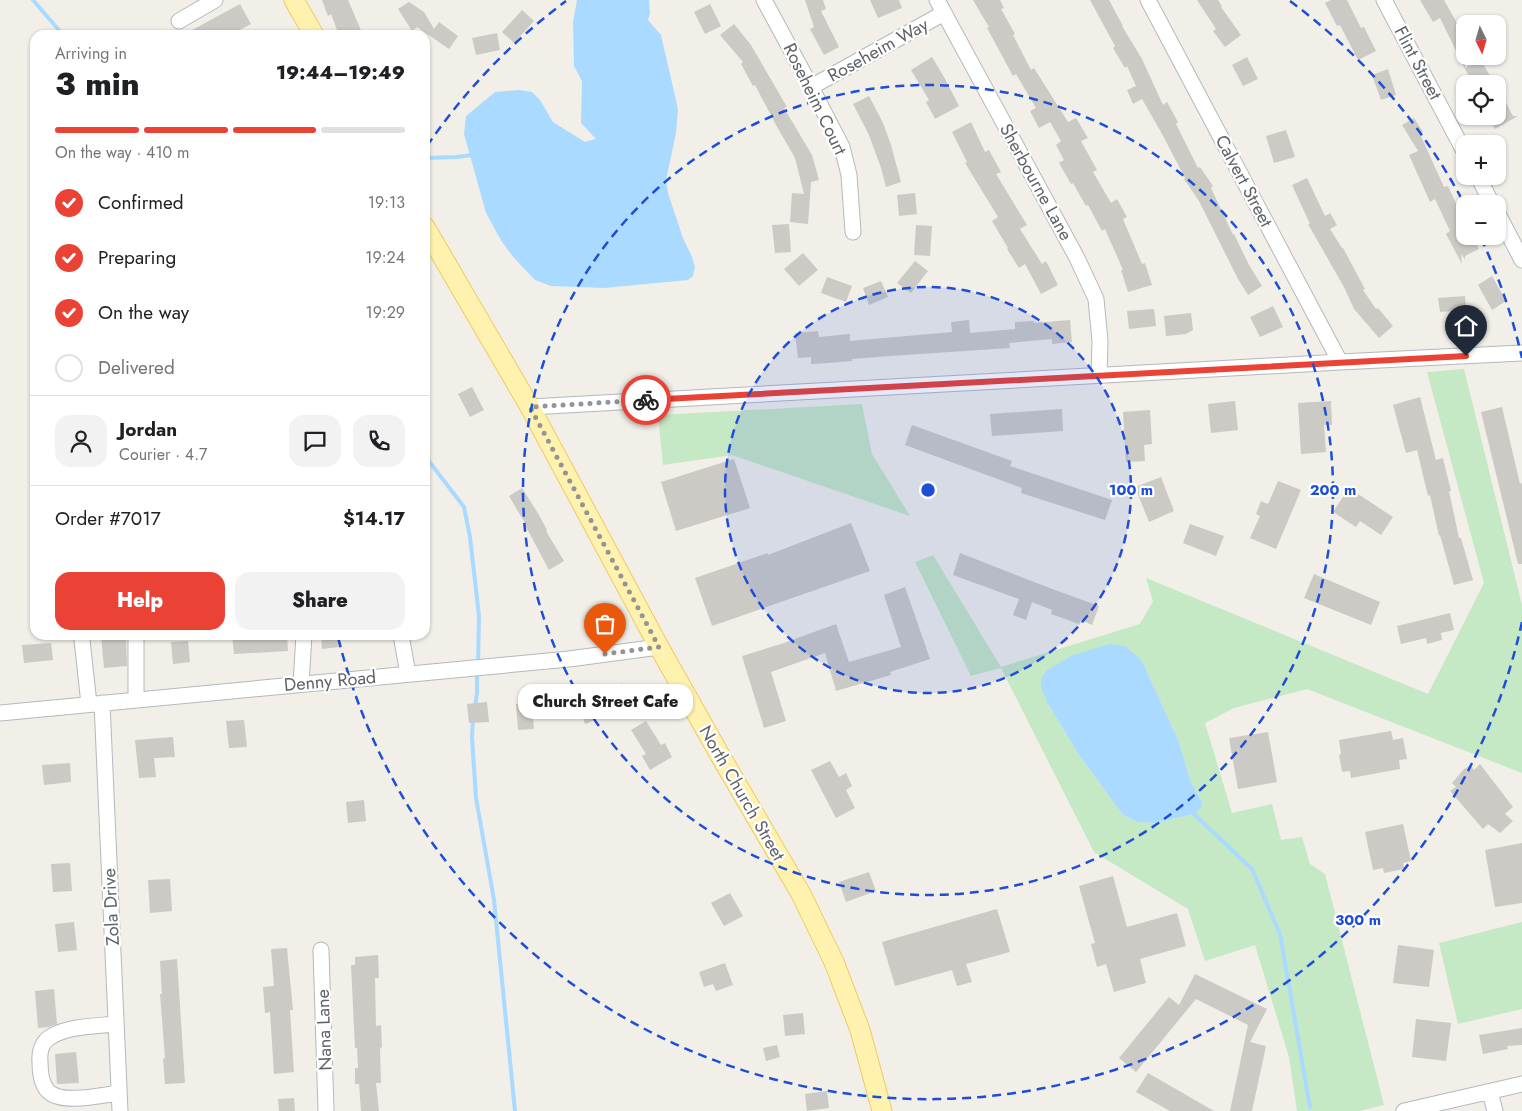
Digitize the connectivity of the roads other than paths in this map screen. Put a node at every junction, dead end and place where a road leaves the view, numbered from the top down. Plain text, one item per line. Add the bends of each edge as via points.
1 (215, 0) edge
2 (294, 0) edge
3 (764, 0) edge
4 (1148, 0) edge
5 (1384, 0) edge
6 (940, 7) edge
7 (179, 22) dead end
8 (311, 30) edge
9 (811, 87) junction
10 (1456, 135) edge
11 (1506, 229) edge
12 (853, 232) dead end
13 (430, 235) edge
14 (1522, 260) edge
15 (1522, 353) edge
16 (1340, 362) junction
17 (1099, 375) junction
18 (530, 407) junction
19 (82, 640) edge
20 (136, 640) edge
21 (304, 640) edge
22 (402, 640) edge
23 (659, 647) junction
24 (408, 674) junction
25 (301, 684) junction
26 (136, 700) junction
27 (95, 704) junction
28 (0, 713) edge
29 (321, 950) dead end
30 (116, 1024) junction
31 (1522, 1084) edge
32 (1490, 1092) junction
33 (119, 1093) junction
34 (120, 1111) edge
35 (326, 1111) edge
36 (882, 1111) edge
37 (1404, 1111) edge
38 (1495, 1111) edge

1 - 7 street
2 - 8 main road
3 - 9 street, Roseheim Court
4 - 16 street, Calvert Street
5 - 10 street, Flint Street
6 - 9 street, Roseheim Way
6 - 17 street, Sherbourne Lane via 1077,258 1096,299
9 - 12 street, Roseheim Court via 842,147 849,175
11 - 14 street
13 - 18 main road, North Church Street
15 - 16 street
16 - 17 street
17 - 18 street
18 - 23 main road, North Church Street
19 - 27 street, Zola Drive
20 - 26 street
21 - 25 street
22 - 24 street
23 - 24 street, Denny Road
23 - 36 main road, North Church Street via 814,920 860,1030
24 - 25 street, Denny Road
25 - 26 street, Denny Road
26 - 27 street, Denny Road
27 - 28 street, Denny Road
27 - 30 street, Zola Drive
29 - 35 street, Nana Lane
30 - 33 street, Zola Drive
30 - 33 street via 70,1030 52,1036 43,1044 39,1055 42,1079 54,1096 72,1098
31 - 32 street
32 - 37 street
32 - 38 street
33 - 34 street, Zola Drive

